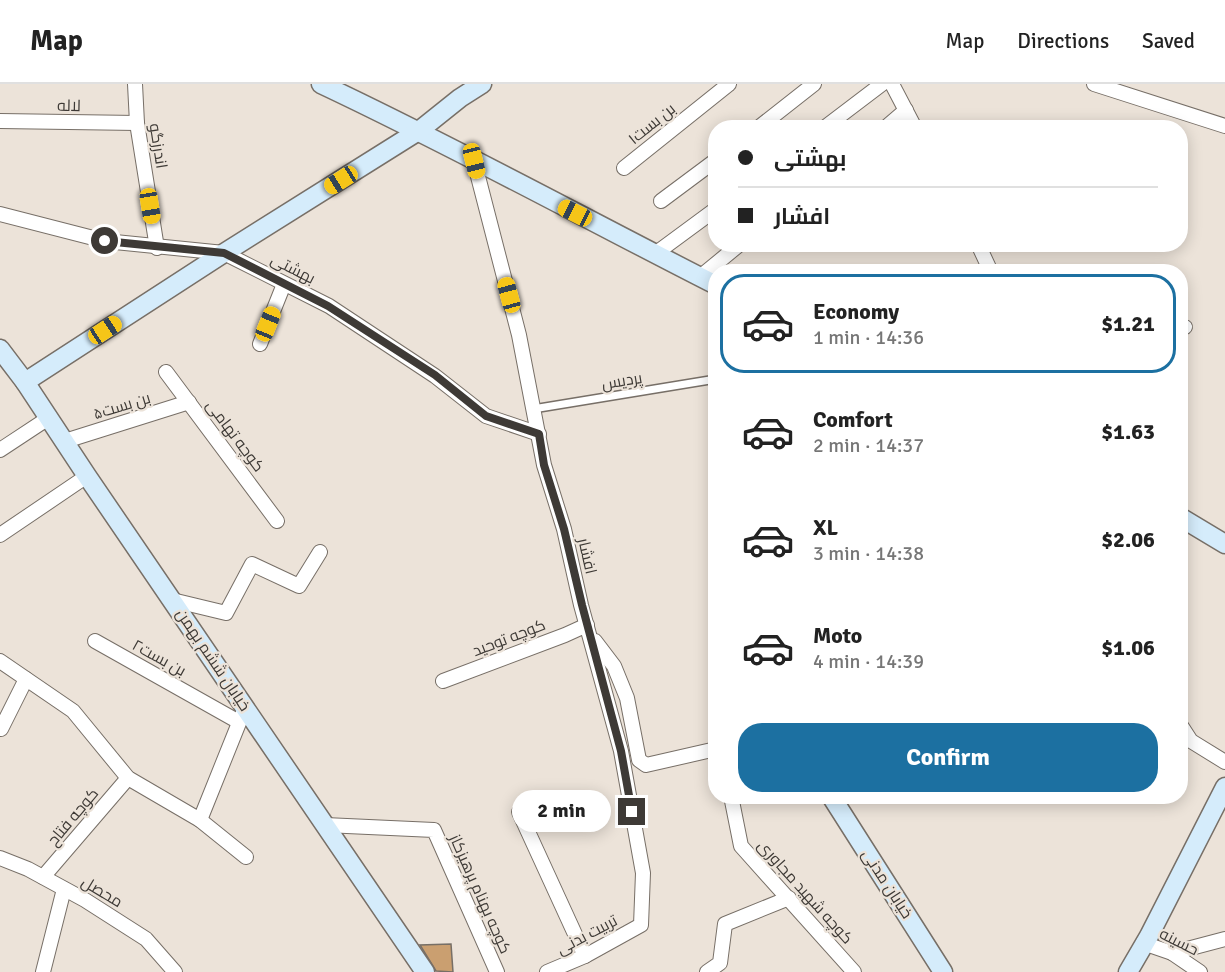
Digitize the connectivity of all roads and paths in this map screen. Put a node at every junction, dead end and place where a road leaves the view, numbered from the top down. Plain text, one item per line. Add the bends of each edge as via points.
1 (135, 84) edge
2 (321, 84) edge
3 (482, 84) edge
4 (729, 84) edge
5 (814, 84) edge
6 (882, 84) edge
7 (892, 84) edge
8 (1094, 84) edge
9 (461, 91) edge
10 (906, 110) junction
11 (768, 120) edge
12 (835, 120) edge
13 (894, 120) edge
14 (911, 120) edge
15 (0, 121) edge
16 (137, 123) junction
17 (1225, 126) edge
18 (420, 130) junction
19 (474, 161) junction
20 (708, 166) edge
21 (624, 168) dead end
22 (661, 201) dead end
23 (0, 214) edge
24 (708, 215) edge
25 (157, 248) junction
26 (733, 252) edge
27 (224, 253) junction
28 (655, 254) junction
29 (723, 264) edge
30 (708, 281) edge
31 (284, 284) junction
32 (260, 344) dead end
33 (0, 349) edge
34 (166, 372) dead end
35 (708, 380) edge
36 (25, 382) junction
37 (189, 402) junction
38 (534, 409) junction
39 (50, 417) junction
40 (539, 434) junction
41 (65, 441) junction
42 (0, 450) edge
43 (87, 476) junction
44 (278, 521) dead end
45 (1188, 522) edge
46 (0, 535) edge
47 (1225, 544) edge
48 (320, 552) dead end
49 (172, 600) junction
50 (588, 630) junction
51 (95, 641) dead end
52 (0, 661) edge
53 (26, 679) junction
54 (443, 681) dead end
55 (242, 715) junction
56 (1, 729) edge
57 (1188, 736) edge
58 (708, 751) edge
59 (1225, 762) edge
60 (128, 778) junction
61 (1225, 787) edge
62 (733, 804) edge
63 (836, 804) edge
64 (519, 812) dead end
65 (200, 820) junction
66 (325, 825) junction
67 (0, 857) edge
68 (246, 857) dead end
69 (43, 878) junction
70 (64, 889) junction
71 (789, 898) junction
72 (641, 925) joint
73 (1225, 939) edge
74 (1143, 943) junction
75 (1172, 953) junction
76 (585, 956) junction
77 (43, 972) edge
78 (175, 972) edge
79 (425, 972) edge
80 (497, 972) edge
81 (547, 972) edge
82 (707, 972) edge
83 (854, 972) edge
84 (943, 972) edge
85 (1128, 972) edge
86 (1200, 972) edge

1 - 16 street, اندرزگو
2 - 18 street
3 - 9 street
4 - 21 street, بن بست۱
5 - 11 street
6 - 12 street
7 - 10 street
8 - 17 street
9 - 18 street
10 - 13 street
10 - 14 street
15 - 16 street, لاله
16 - 25 street, اندرزگو
18 - 19 street
18 - 27 street
19 - 28 street
19 - 38 street, افشار
20 - 22 street
23 - 25 street, بهشتی via 105,241
24 - 28 street
25 - 27 street, بهشتی
26 - 29 street
27 - 31 street, بهشتی
27 - 36 street
28 - 30 street
31 - 32 street
31 - 40 street, بهشتی via 328,306 435,375 486,416
33 - 36 street, خیابان ششم بهمن
34 - 37 street, کوچه تهامی
35 - 38 lane, پردیس
36 - 39 street, خیابان ششم بهمن
37 - 41 street, بن بست۵
37 - 44 street, کوچه تهامی
38 - 40 street, افشار
39 - 41 street, خیابان ششم بهمن
39 - 42 street
40 - 50 street, افشار
41 - 43 street, خیابان ششم بهمن
43 - 46 street
43 - 49 street, خیابان ششم بهمن
45 - 47 street
48 - 49 street via 299,586 252,564 226,613
49 - 55 street, خیابان ششم بهمن
50 - 54 street, کوچه توحید
50 - 58 street via 614,666 627,698 639,759 646,765
50 - 72 street, افشار via 621,751 643,873
51 - 55 street, بن بست۲
52 - 53 street
53 - 56 street
53 - 60 street via 73,711
55 - 65 street
55 - 66 street, خیابان ششم بهمن
57 - 59 street
60 - 65 street
60 - 69 street, کوچه فتاح
61 - 74 street
62 - 71 street, کوچه شهید مجاوری via 741,846
63 - 84 street, خیابان مدنی
64 - 76 street
65 - 68 street
66 - 79 street, خیابان ششم بهمن
66 - 80 street, کوچه بهنام پرهیزکاز via 434,830
67 - 69 street, محصل
69 - 70 street, محصل
70 - 77 street
70 - 78 street, محصل via 146,939
71 - 82 street via 725,924 720,963
71 - 83 street, کوچه شهید مجاوری
72 - 76 street, تربیت بدنی
73 - 75 street
74 - 75 street, حسینه
74 - 85 street
75 - 86 street, حسینه
76 - 81 street, تربیت بدنی

